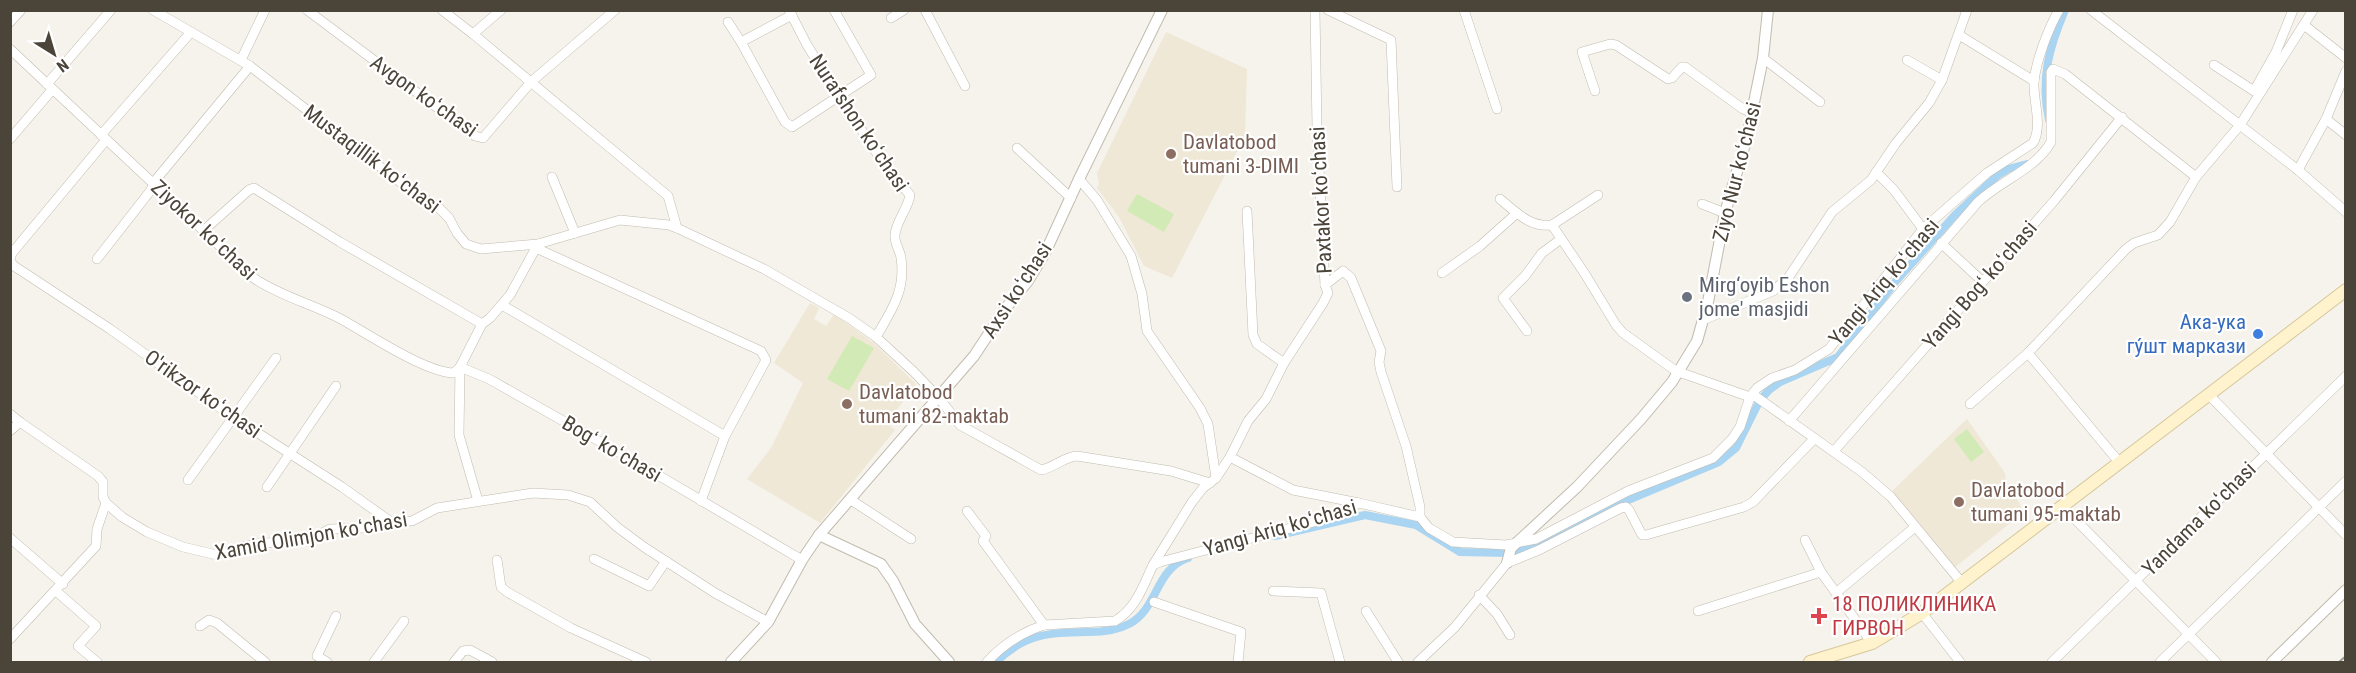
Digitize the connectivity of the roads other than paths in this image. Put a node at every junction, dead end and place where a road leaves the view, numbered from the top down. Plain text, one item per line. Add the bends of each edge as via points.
1 (21, 10) edge
2 (111, 10) edge
3 (153, 10) edge
4 (265, 10) edge
5 (307, 10) edge
6 (442, 10) edge
7 (501, 10) edge
8 (615, 10) edge
9 (834, 10) edge
10 (904, 10) edge
11 (925, 10) edge
12 (1162, 10) edge
13 (1315, 10) edge
14 (1328, 10) edge
15 (1464, 10) edge
16 (1768, 10) edge
17 (1967, 10) edge
18 (2059, 10) edge
19 (2091, 10) edge
20 (2293, 10) edge
21 (2313, 10) edge
22 (790, 13) edge
23 (891, 18) dead end
24 (10, 22) edge
25 (728, 22) dead end
26 (2304, 26) junction
27 (191, 32) junction
28 (473, 34) junction
29 (1959, 35) junction
30 (741, 42) junction
31 (10, 50) edge
32 (1763, 58) junction
33 (2346, 58) edge
34 (241, 60) junction
35 (1907, 60) dead end
36 (2214, 65) dead end
37 (250, 66) junction
38 (2346, 71) edge
39 (1942, 80) junction
40 (2034, 81) junction
41 (531, 82) junction
42 (966, 86) dead end
43 (50, 87) junction
44 (1595, 91) dead end
45 (839, 96) junction
46 (1820, 102) dead end
47 (1497, 109) dead end
48 (1752, 113) junction
49 (2122, 117) junction
50 (2325, 119) junction
51 (2240, 125) junction
52 (2346, 135) edge
53 (104, 137) junction
54 (10, 139) edge
55 (1017, 148) dead end
56 (2298, 170) junction
57 (1876, 172) junction
58 (552, 177) dead end
59 (2196, 177) junction
60 (1079, 179) junction
61 (154, 182) junction
62 (1397, 188) dead end
63 (1598, 195) dead end
64 (1071, 198) junction
65 (1500, 199) dead end
66 (1702, 204) dead end
67 (1247, 211) dead end
68 (2346, 212) edge
69 (1517, 213) junction
70 (1725, 213) junction
71 (1552, 225) junction
72 (677, 228) junction
73 (1923, 229) junction
74 (203, 231) junction
75 (575, 233) junction
76 (1561, 239) junction
77 (1941, 243) junction
78 (537, 246) junction
79 (97, 259) dead end
80 (12, 262) edge
81 (1442, 273) dead end
82 (1982, 281) junction
83 (1325, 285) junction
84 (2346, 290) edge
85 (502, 304) junction
86 (1703, 320) junction
87 (482, 324) junction
88 (1527, 331) dead end
89 (876, 337) junction
90 (2028, 353) junction
91 (276, 358) dead end
92 (1284, 363) junction
93 (460, 367) junction
94 (1676, 371) junction
95 (2346, 376) edge
96 (336, 386) dead end
97 (2208, 394) junction
98 (1753, 396) junction
99 (939, 398) junction
100 (1970, 404) dead end
101 (10, 414) edge
102 (233, 417) junction
103 (1789, 421) junction
104 (20, 422) junction
105 (10, 430) edge
106 (725, 436) junction
107 (1814, 439) junction
108 (1834, 451) junction
109 (291, 453) junction
110 (2265, 453) junction
111 (1230, 457) junction
112 (2120, 462) junction
113 (188, 480) dead end
114 (1213, 480) junction
115 (2346, 481) edge
116 (267, 487) dead end
117 (851, 500) junction
118 (478, 501) junction
119 (700, 501) junction
120 (106, 503) junction
121 (1359, 503) junction
122 (2063, 507) junction
123 (2318, 507) junction
124 (967, 511) dead end
125 (1420, 517) junction
126 (392, 522) junction
127 (1915, 527) junction
128 (819, 535) junction
129 (2346, 535) edge
130 (10, 538) edge
131 (911, 538) dead end
132 (1805, 540) dead end
133 (1514, 544) junction
134 (594, 559) dead end
135 (497, 560) dead end
136 (802, 560) junction
137 (666, 561) junction
138 (1507, 563) junction
139 (1153, 565) junction
140 (1821, 572) junction
141 (2136, 582) junction
142 (1962, 583) junction
143 (59, 588) junction
144 (2346, 590) edge
145 (1273, 591) dead end
146 (1837, 592) junction
147 (1479, 595) junction
148 (1154, 602) dead end
149 (1366, 611) dead end
150 (1698, 611) dead end
151 (1922, 613) junction
152 (336, 616) dead end
153 (404, 621) dead end
154 (768, 622) junction
155 (1044, 625) junction
156 (200, 626) dead end
157 (1510, 635) dead end
158 (2188, 635) junction
159 (10, 639) edge
160 (1872, 643) junction
161 (1840, 658) edge
162 (97, 663) edge
163 (265, 663) edge
164 (327, 663) edge
165 (374, 663) edge
166 (454, 663) edge
167 (492, 663) edge
168 (646, 663) edge
169 (731, 663) edge
170 (949, 663) edge
171 (987, 663) edge
172 (1238, 663) edge
173 (1340, 663) edge
174 (1398, 663) edge
175 (1418, 663) edge
176 (1810, 663) edge
177 (1960, 663) edge
178 (2052, 663) edge
179 (2160, 663) edge
180 (2216, 663) edge
181 (2272, 663) edge

1 - 24 street
2 - 43 street
3 - 27 street, Mustaqillik koʻchasi
4 - 34 street
5 - 41 street, Avgon koʻchasi via 475,136 483,138 489,133
6 - 28 street
7 - 28 street
8 - 41 street, Avgon koʻchasi
9 - 45 street via 871,75
10 - 23 street
11 - 42 street
12 - 60 street, Axsi koʻchasi
13 - 83 street, Paxtakor koʻchasi
14 - 62 street via 1391,40
15 - 47 street
16 - 32 street, Ziyo Nur koʻchasi
17 - 29 street
18 - 40 street, Yangi Ariq koʻchasi
19 - 51 street
20 - 36 street via 2254,91
21 - 26 street
22 - 30 street
22 - 45 street, Nurafshon koʻchasi
25 - 30 street
26 - 33 street
26 - 51 street
27 - 34 street, Mustaqillik koʻchasi
27 - 53 street
28 - 41 street
29 - 39 street
29 - 40 street
30 - 45 street via 788,126
31 - 43 street, Ziyokor koʻchasi
32 - 46 street
32 - 48 street, Ziyo Nur koʻchasi
34 - 37 street, Mustaqillik koʻchasi
35 - 39 street
37 - 61 street
37 - 78 street, Mustaqillik koʻchasi via 439,208 466,244 481,249
38 - 50 street
39 - 57 street
40 - 73 street, Yangi Ariq koʻchasi via 2037,129 2033,143 1987,173
41 - 72 street via 668,196
43 - 53 street, Ziyokor koʻchasi
43 - 54 street
44 - 48 street via 1582,52 1610,44 1668,79 1685,67
45 - 89 street, Nurafshon koʻchasi via 884,164 910,195 895,238 901,257 901,291
48 - 70 street, Ziyo Nur koʻchasi
49 - 59 street
49 - 77 street via 2065,74 2056,69 2051,72 2051,142 2046,151 1992,189
49 - 82 street, Yangi Bogʻ koʻchasi
50 - 52 street
50 - 56 street
51 - 56 street
51 - 59 street
53 - 61 street, Ziyokor koʻchasi
53 - 80 street via 12,253
55 - 64 street
56 - 68 street
57 - 73 street
57 - 86 street via 1864,187 1832,212 1780,287
58 - 75 street
59 - 90 street via 2158,235 2127,249
60 - 64 street, Axsi koʻchasi
60 - 114 street via 1097,200 1131,256 1147,331 1208,424
61 - 74 street, Ziyokor koʻchasi
61 - 79 street
63 - 71 street
64 - 99 street, Axsi koʻchasi via 1028,281
65 - 69 street
66 - 70 street
67 - 92 street via 1253,335 1257,344
69 - 71 street via 1536,226
69 - 81 street
70 - 86 street, Ziyo Nur koʻchasi
71 - 76 street
72 - 75 street, Mustaqillik koʻchasi via 620,220
72 - 89 street, Mustaqillik koʻchasi via 785,281
73 - 98 street, Yangi Ariq koʻchasi via 1829,349 1795,370 1772,378
74 - 87 street via 249,190 258,190
74 - 93 street, Ziyokor koʻchasi via 270,289 338,318 443,373 454,373
75 - 78 street, Mustaqillik koʻchasi
76 - 88 street via 1542,253 1503,298
76 - 94 street via 1616,325
77 - 82 street
77 - 103 street
78 - 85 street
78 - 106 street via 761,351 766,360
80 - 102 street, O'rikzor koʻchasi
82 - 108 street, Yangi Bogʻ koʻchasi
83 - 92 street via 1328,293 1323,303
83 - 125 street, Paxtakor koʻchasi via 1343,271 1348,274 1381,351 1381,372 1406,446
84 - 97 main road
85 - 87 street
85 - 106 street
86 - 94 street, Ziyo Nur koʻchasi via 1697,341
87 - 93 street
89 - 99 street, Mustaqillik koʻchasi
90 - 100 street
90 - 112 street
91 - 102 street
92 - 111 street
93 - 118 street via 459,435
93 - 119 street, Bogʻ koʻchasi via 489,379
94 - 98 street
94 - 133 street, Ziyo Nur koʻchasi via 1672,382 1641,419 1577,487
95 - 110 street, Yandama koʻchasi
96 - 109 street
97 - 110 street
97 - 112 main road
98 - 103 street
98 - 133 street, Yangi Ariq koʻchasi via 1740,427 1713,458 1628,491 1536,539
99 - 114 street, Mustaqillik koʻchasi via 960,425 1041,470 1077,456
99 - 117 street, Axsi koʻchasi
101 - 104 street
102 - 109 street, O'rikzor koʻchasi
102 - 113 street
103 - 107 street
104 - 105 street
104 - 120 street via 98,476 103,482
106 - 119 street
107 - 108 street
107 - 138 street via 1760,496 1744,507 1646,536 1629,510 1621,508
108 - 127 street via 1891,497
109 - 116 street
109 - 126 street, O'rikzor koʻchasi
110 - 123 street
110 - 141 street, Yandama koʻchasi
111 - 114 street
111 - 121 street via 1293,490
112 - 122 main road
114 - 139 street via 1176,526
115 - 123 street
117 - 128 street, Axsi koʻchasi
117 - 131 street
118 - 126 street, Xamid Olimjon koʻchasi via 437,508 412,521
118 - 137 street, Xamid Olimjon koʻchasi via 532,493 568,495 590,502 617,527
119 - 136 street, Bogʻ koʻchasi
120 - 126 street, Xamid Olimjon koʻchasi via 147,532 209,555 262,543 297,542 330,529
120 - 143 street via 96,546
121 - 125 street, Yangi Ariq koʻchasi
121 - 139 street, Yangi Ariq koʻchasi via 1333,517
122 - 141 street
122 - 142 main road
123 - 129 street
123 - 158 street
124 - 155 street via 986,536 983,542
125 - 133 street, Yangi Ariq koʻchasi via 1429,528 1453,542
127 - 142 street
127 - 146 street
128 - 136 street, Axsi koʻchasi
128 - 170 street via 881,564 915,624
130 - 143 street
132 - 140 street
133 - 138 street
134 - 137 street via 649,586
135 - 168 street via 501,587 507,592
136 - 154 street, Axsi koʻchasi
137 - 154 street, Xamid Olimjon koʻchasi
138 - 147 street
139 - 155 street via 1125,616 1115,621
140 - 146 street
140 - 150 street
141 - 158 street
141 - 178 street, Yandama koʻchasi
142 - 151 main road
143 - 159 street
143 - 162 street via 96,626 78,646
144 - 181 street
145 - 173 street via 1321,593
146 - 160 street
147 - 157 street
147 - 175 street via 1455,627
148 - 172 street via 1241,632
149 - 174 street
151 - 160 main road
151 - 177 street
152 - 164 street via 318,653
153 - 165 street
154 - 169 street, Axsi koʻchasi
155 - 171 street via 1016,636
156 - 163 street via 209,620 217,623
158 - 179 street
158 - 180 street
160 - 161 main road
161 - 176 main road
166 - 167 street via 463,651 470,650

